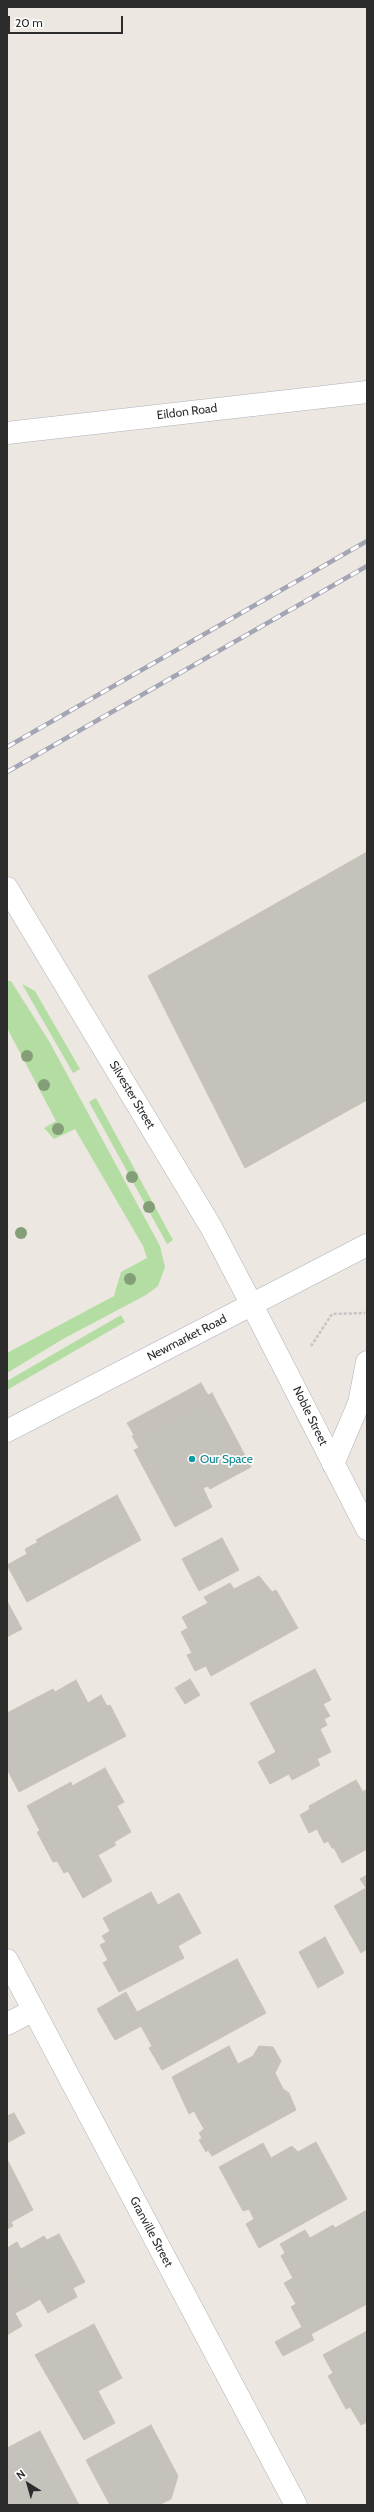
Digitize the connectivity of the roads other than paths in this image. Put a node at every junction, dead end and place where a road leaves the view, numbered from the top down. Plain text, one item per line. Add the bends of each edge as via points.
1 (367, 392) edge
2 (7, 434) edge
3 (7, 888) edge
4 (367, 1245) edge
5 (252, 1304) junction
6 (367, 1362) edge
7 (7, 1431) edge
8 (333, 1464) junction
9 (367, 1529) edge
10 (7, 1960) edge
11 (34, 2010) junction
12 (7, 2024) edge
13 (296, 2505) edge

1 - 2 street, Eildon Road
3 - 5 street, Silvester Street via 211,1227
4 - 5 street, Newmarket Road
5 - 7 street, Newmarket Road
5 - 8 street, Noble Street
6 - 8 street via 359,1403
8 - 9 street, Noble Street
10 - 11 street, Granville Street
11 - 12 street
11 - 13 street, Granville Street

